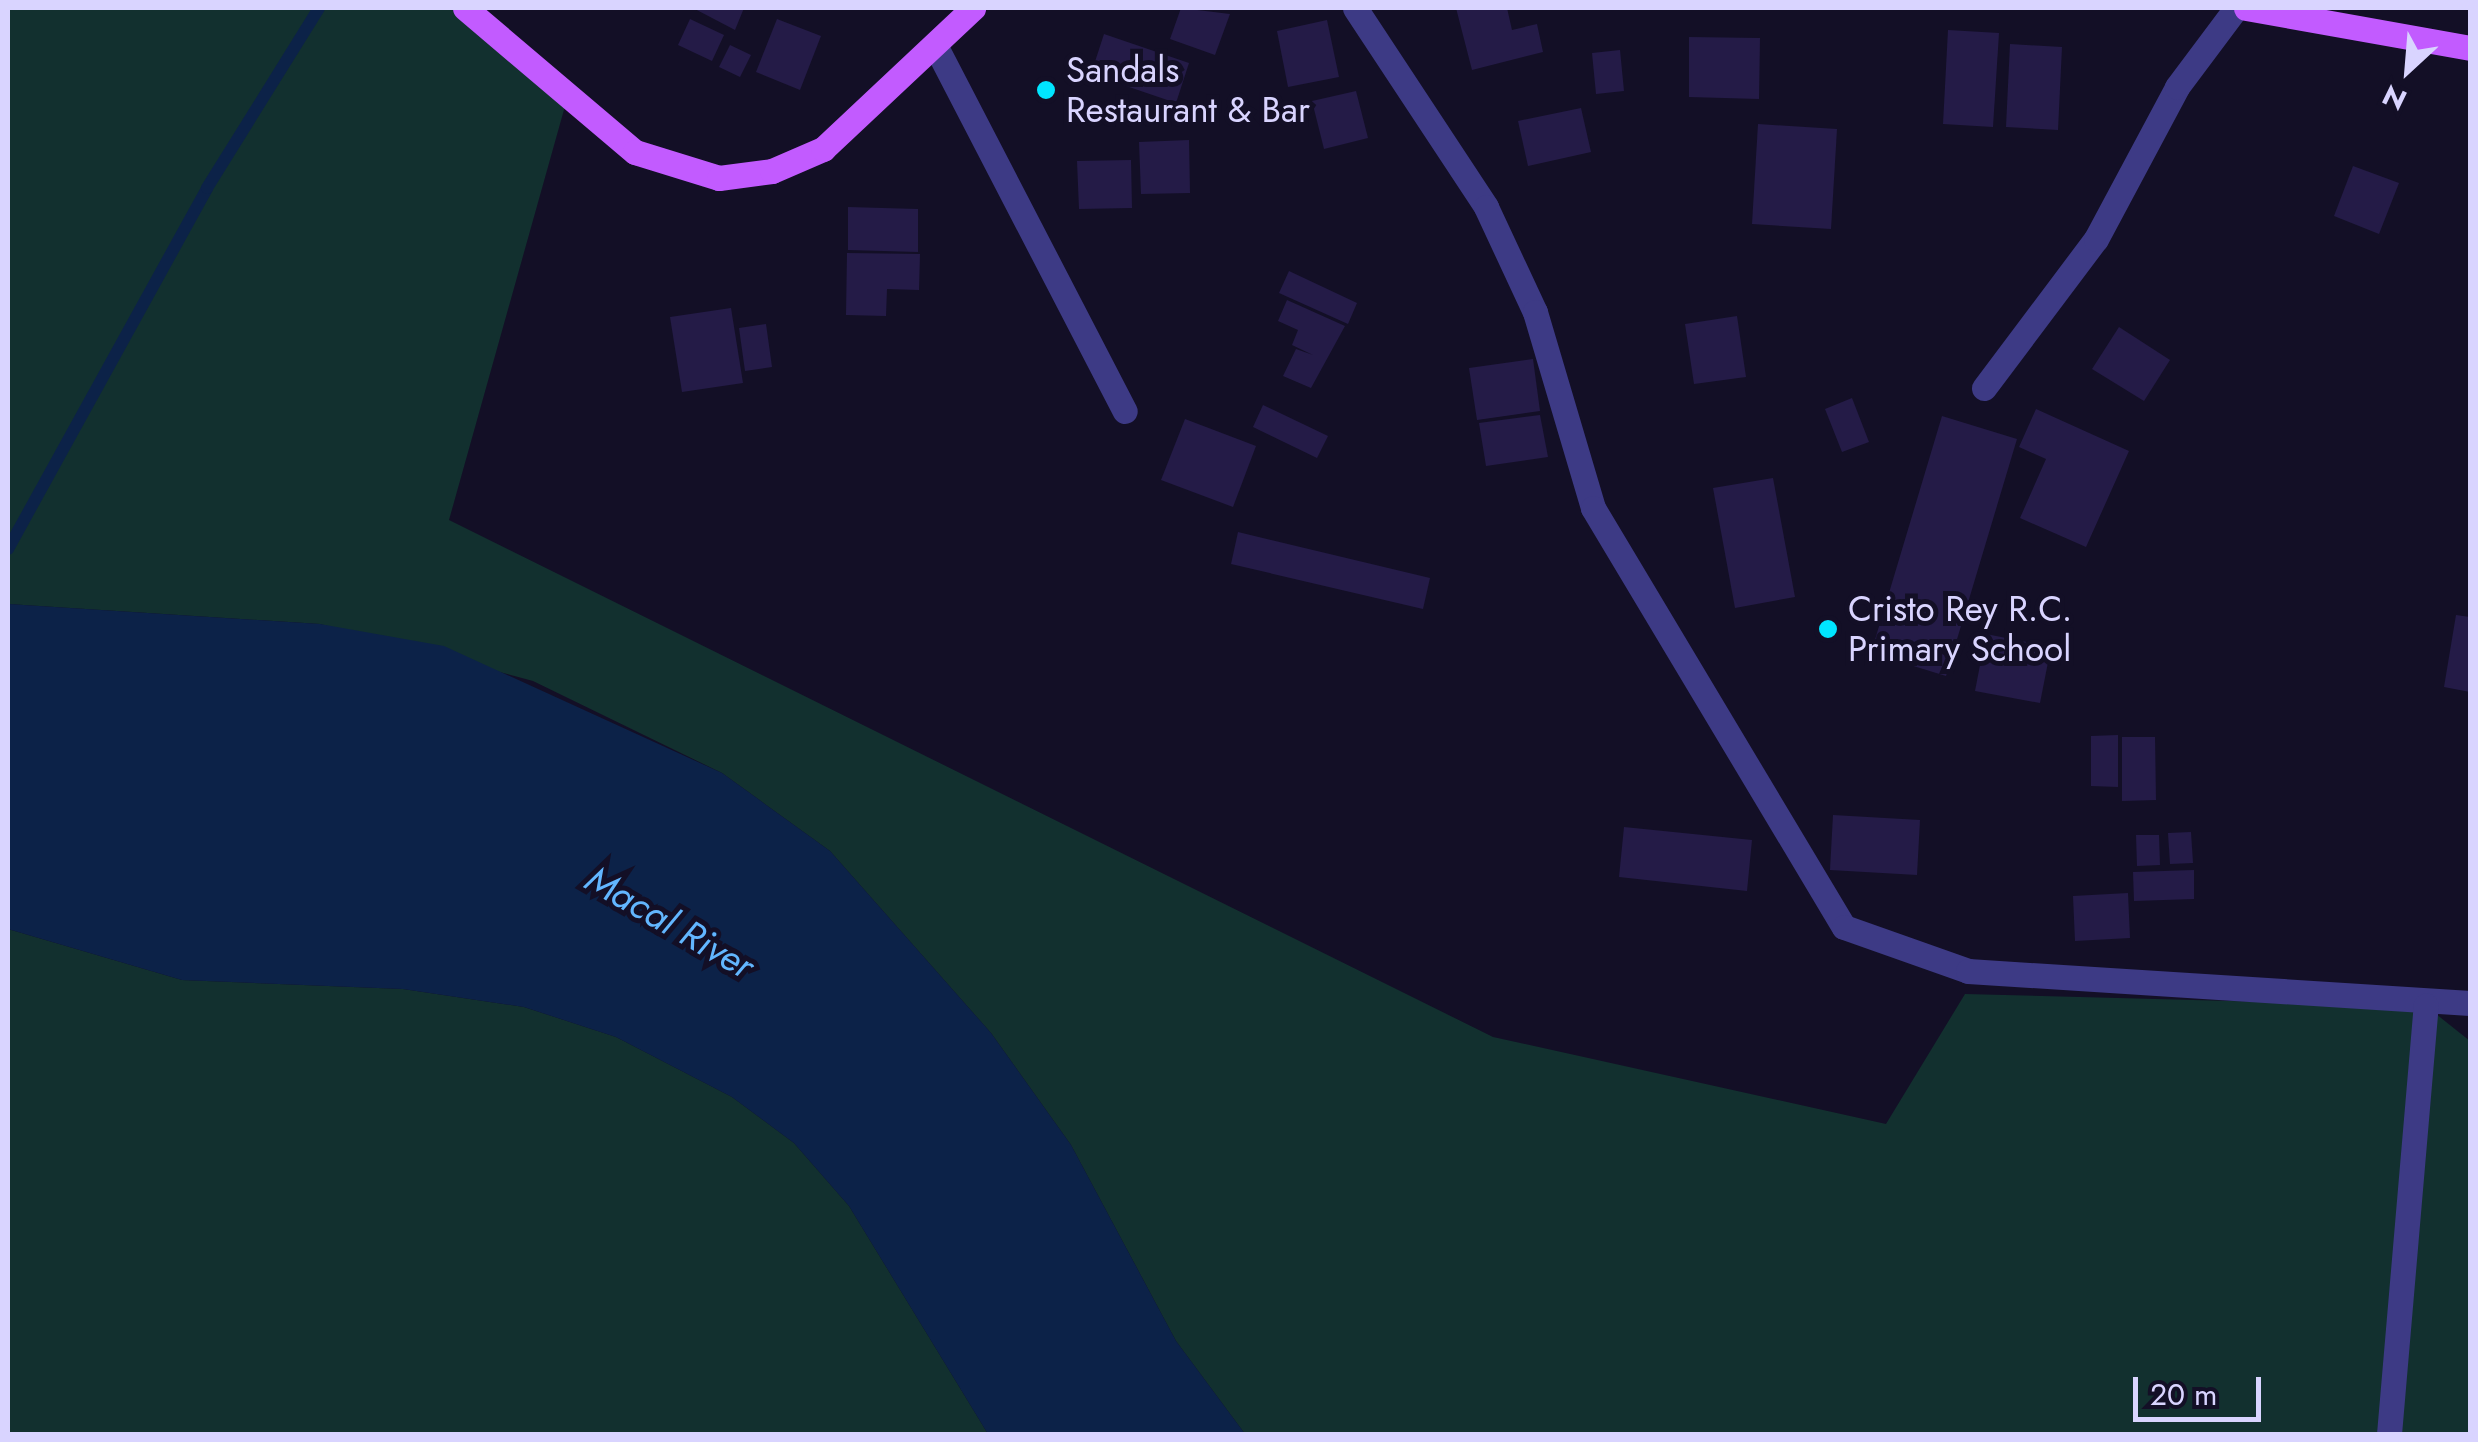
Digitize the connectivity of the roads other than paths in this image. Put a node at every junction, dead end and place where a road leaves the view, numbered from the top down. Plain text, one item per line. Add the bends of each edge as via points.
1 (465, 8) edge
2 (973, 8) edge
3 (1356, 8) edge
4 (2236, 8) edge
5 (2246, 8) edge
6 (936, 46) junction
7 (2470, 48) edge
8 (1984, 388) dead end
9 (1125, 411) dead end
10 (2470, 1002) edge
11 (2426, 1006) junction
12 (2389, 1434) edge

1 - 6 main road via 635,152 720,178 772,171 823,148
2 - 6 main road
3 - 11 street via 1494,224 1535,312 1594,508 1844,927 1968,971
4 - 8 street via 2177,87 2096,239
5 - 7 main road
6 - 9 street
10 - 11 street
11 - 12 street

